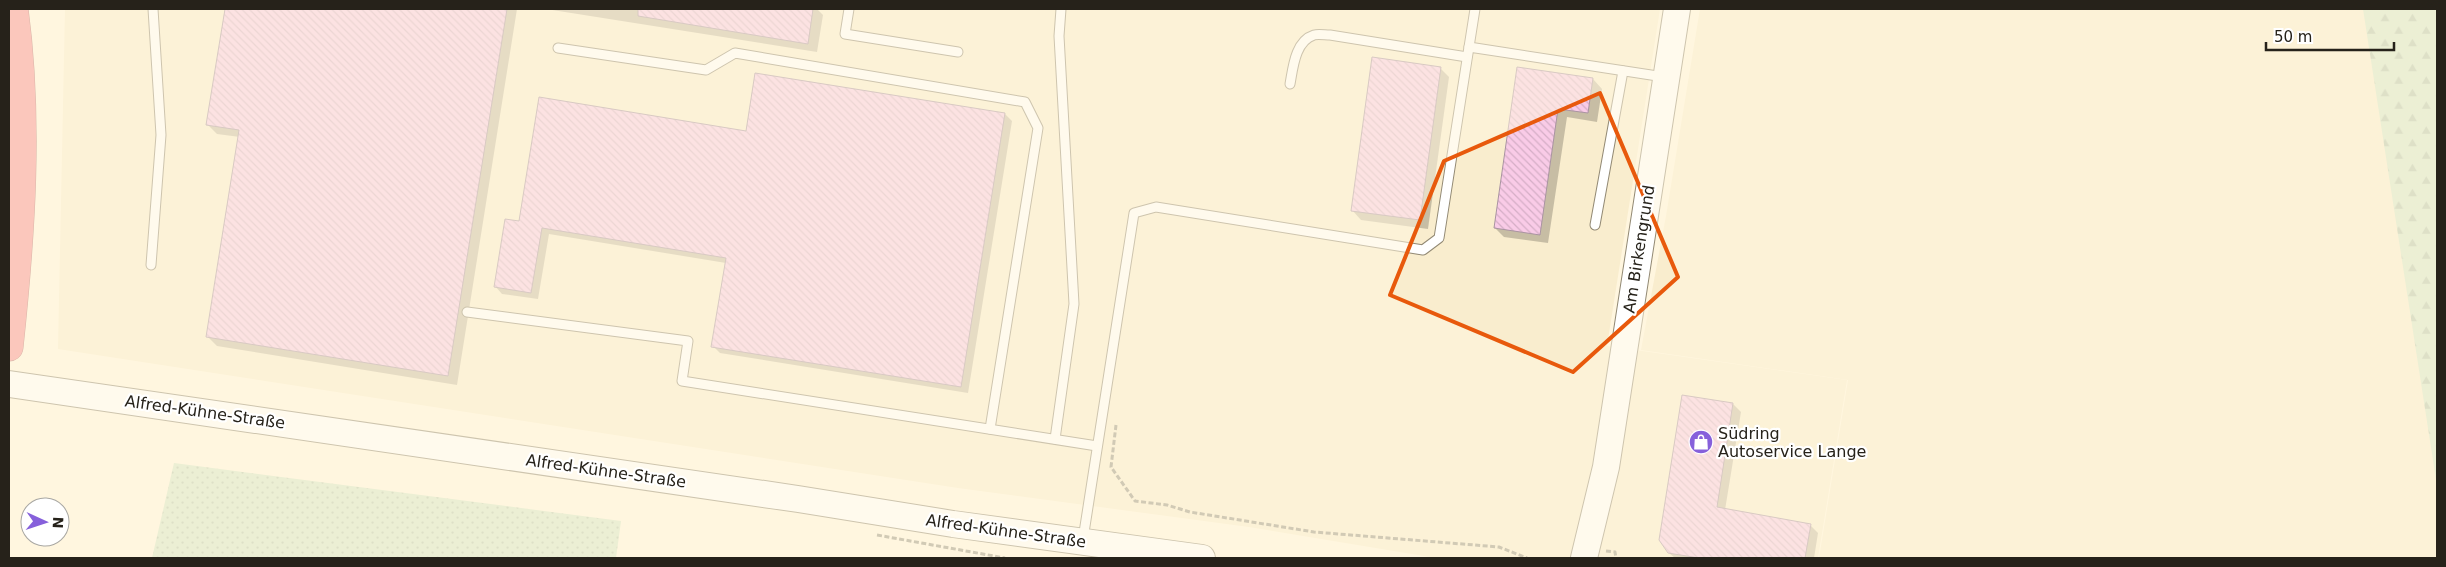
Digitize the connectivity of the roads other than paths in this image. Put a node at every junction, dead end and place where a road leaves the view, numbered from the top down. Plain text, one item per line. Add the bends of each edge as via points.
1 (14, 9) edge
2 (153, 9) edge
3 (849, 9) edge
4 (1061, 9) edge
5 (1475, 9) edge
6 (1677, 9) edge
7 (1469, 47) junction
8 (558, 48) dead end
9 (958, 52) dead end
10 (1468, 57) junction
11 (1623, 71) junction
12 (1666, 78) junction
13 (1290, 84) dead end
14 (1595, 225) dead end
15 (151, 265) dead end
16 (467, 312) dead end
17 (9, 348) edge
18 (9, 384) edge
19 (990, 429) junction
20 (1055, 439) junction
21 (1097, 446) junction
22 (1082, 542) junction
23 (1597, 556) edge
24 (1202, 558) edge

1 - 17 highway via 19,49 22,163 20,231
2 - 15 lane via 161,135
3 - 9 lane via 845,34
4 - 20 lane via 1059,36 1074,304
5 - 7 lane
6 - 12 main road, Am Birkengrund
7 - 10 lane
7 - 11 lane
8 - 19 lane via 706,70 734,54 1026,102 1038,128
10 - 13 lane via 1313,35 1303,42 1295,58
10 - 21 lane via 1438,238 1422,250 1156,207 1134,213
11 - 12 lane
11 - 14 lane
12 - 23 main road, Am Birkengrund via 1602,489 1593,513
16 - 19 lane via 688,341 682,381
18 - 22 main road, Alfred-Kühne-Straße
19 - 20 lane
20 - 21 lane
21 - 22 lane
22 - 24 main road, Alfred-Kühne-Straße

